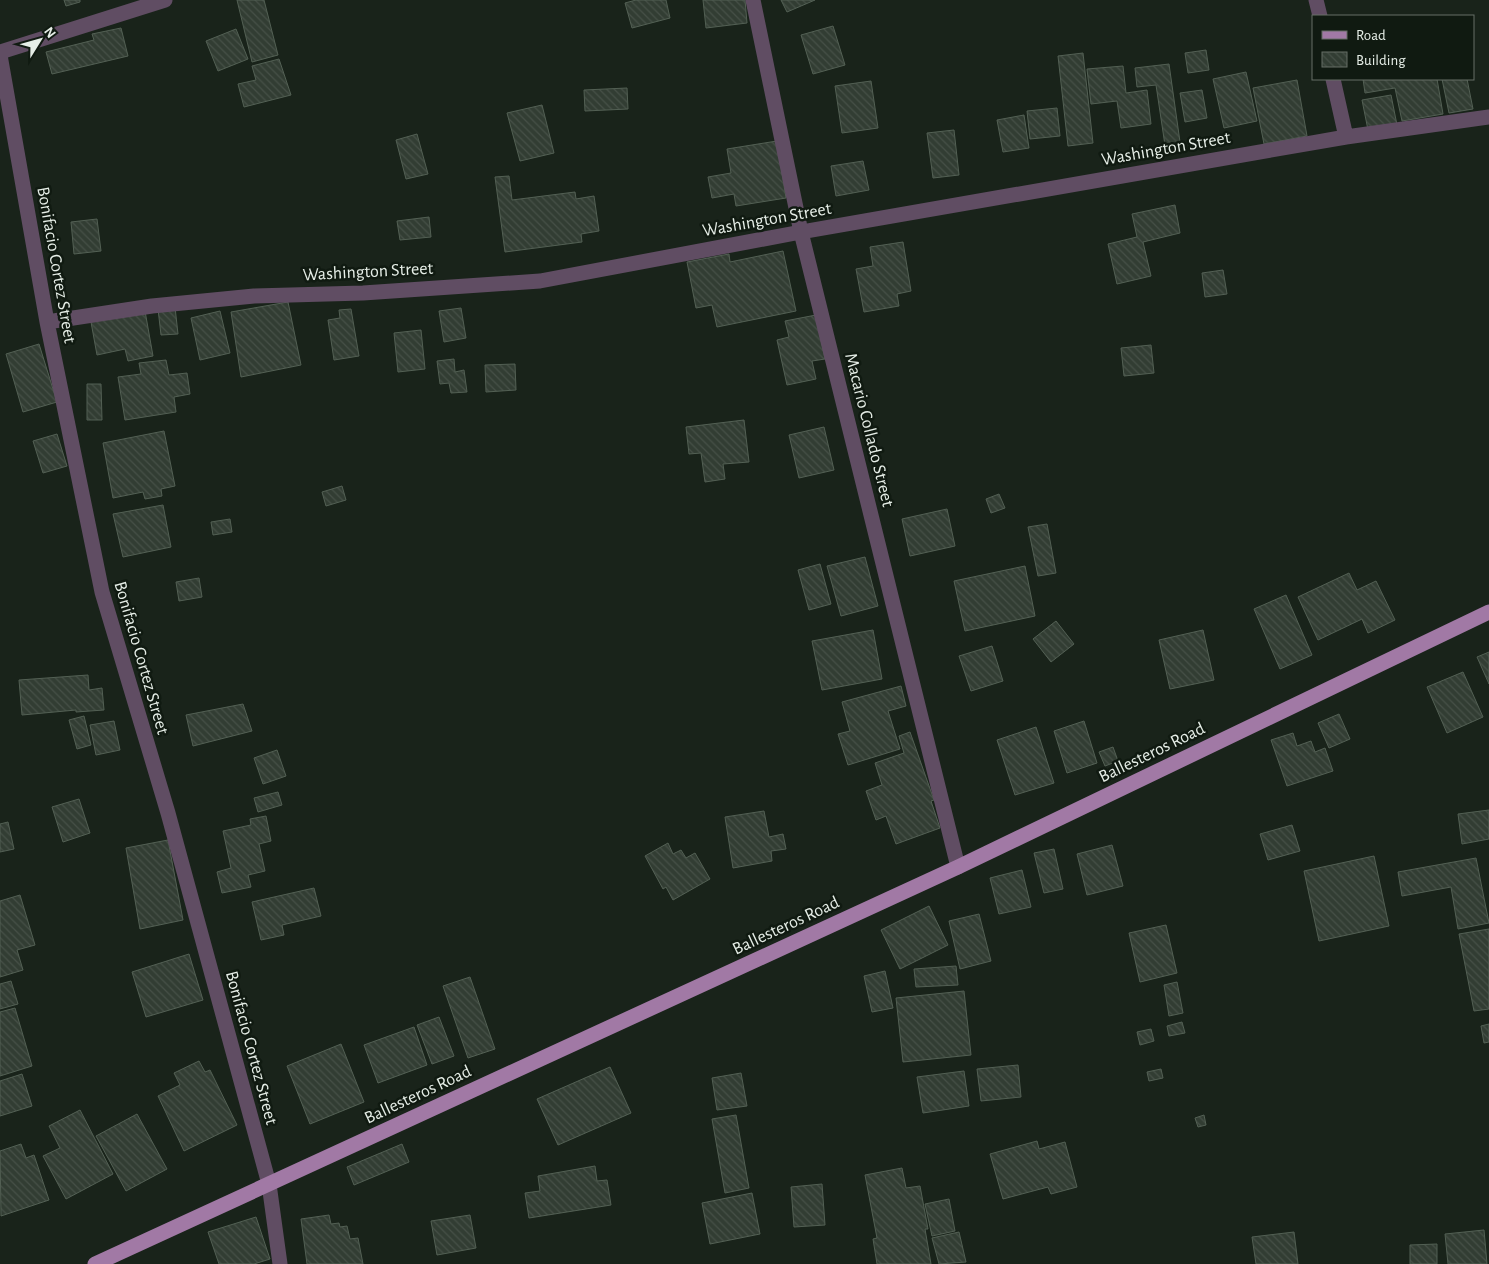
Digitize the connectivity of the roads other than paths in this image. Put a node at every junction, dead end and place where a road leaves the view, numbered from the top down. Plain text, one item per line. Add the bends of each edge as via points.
1 (165, 0) edge
2 (753, 0) edge
3 (1316, 0) edge
4 (1320, 15) edge
5 (0, 53) edge
6 (1333, 80) edge
7 (1489, 116) edge
8 (1346, 137) junction
9 (800, 232) junction
10 (47, 322) junction
11 (1489, 612) edge
12 (958, 867) junction
13 (269, 1184) junction
14 (95, 1264) edge
15 (280, 1264) edge

1 - 5 street
2 - 9 street, Macario Collado Street
3 - 4 street
5 - 10 street, Bonifacio Cortez Street
6 - 8 street
7 - 8 street, Washington Street
8 - 9 street, Washington Street
9 - 10 street, Washington Street via 540,281 363,293 254,296 152,306
9 - 12 street, Macario Collado Street
10 - 13 street, Bonifacio Cortez Street via 102,592 168,813
11 - 12 main road, Ballesteros Road
12 - 13 main road, Ballesteros Road
13 - 14 main road, Ballesteros Road
13 - 15 street, Bonifacio Cortez Street

